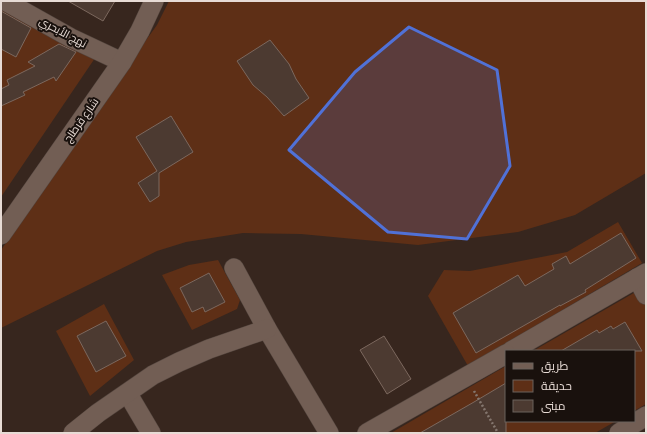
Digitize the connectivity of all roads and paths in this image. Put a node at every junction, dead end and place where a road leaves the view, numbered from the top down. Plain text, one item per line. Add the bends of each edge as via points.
1 (5, 1) edge
2 (154, 1) edge
3 (122, 62) junction
4 (1, 235) edge
5 (234, 268) dead end
6 (641, 276) edge
7 (646, 295) edge
8 (267, 329) junction
9 (513, 350) edge
10 (505, 355) edge
11 (466, 377) junction
12 (128, 394) junction
13 (646, 416) edge
14 (74, 433) edge
15 (151, 433) edge
16 (329, 433) edge
17 (367, 433) edge
18 (498, 433) edge
19 (619, 433) edge

1 - 3 street, نهج الأبحري via 71,38
2 - 3 street, شارع قرطاج
3 - 4 street, شارع قرطاج
5 - 8 street
6 - 7 street
6 - 9 street
8 - 12 street via 179,362 153,375
8 - 16 street
10 - 11 street
11 - 17 street
11 - 18 path
12 - 14 street via 98,413
12 - 15 street
13 - 19 street

